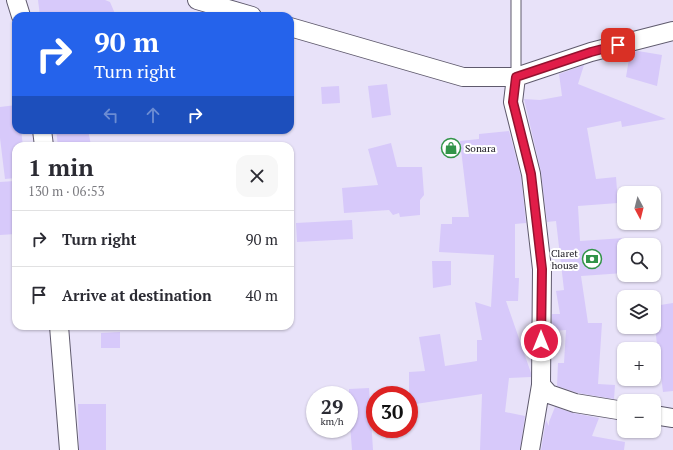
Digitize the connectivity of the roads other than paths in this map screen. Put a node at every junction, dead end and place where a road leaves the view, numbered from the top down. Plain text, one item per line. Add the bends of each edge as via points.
1 (16, 0) edge
2 (197, 0) edge
3 (516, 0) edge
4 (20, 12) edge
5 (238, 12) edge
6 (294, 28) edge
7 (673, 31) edge
8 (516, 77) junction
9 (59, 330) edge
10 (541, 385) junction
11 (617, 410) edge
12 (661, 416) edge
13 (673, 418) edge
14 (69, 450) edge
15 (530, 450) edge

1 - 4 street
2 - 5 street
3 - 8 lane
6 - 8 street via 463,77
7 - 8 street via 591,52
8 - 10 street via 513,102 531,174 542,269
9 - 14 street
10 - 11 street via 550,394 575,403
10 - 15 street
12 - 13 street

